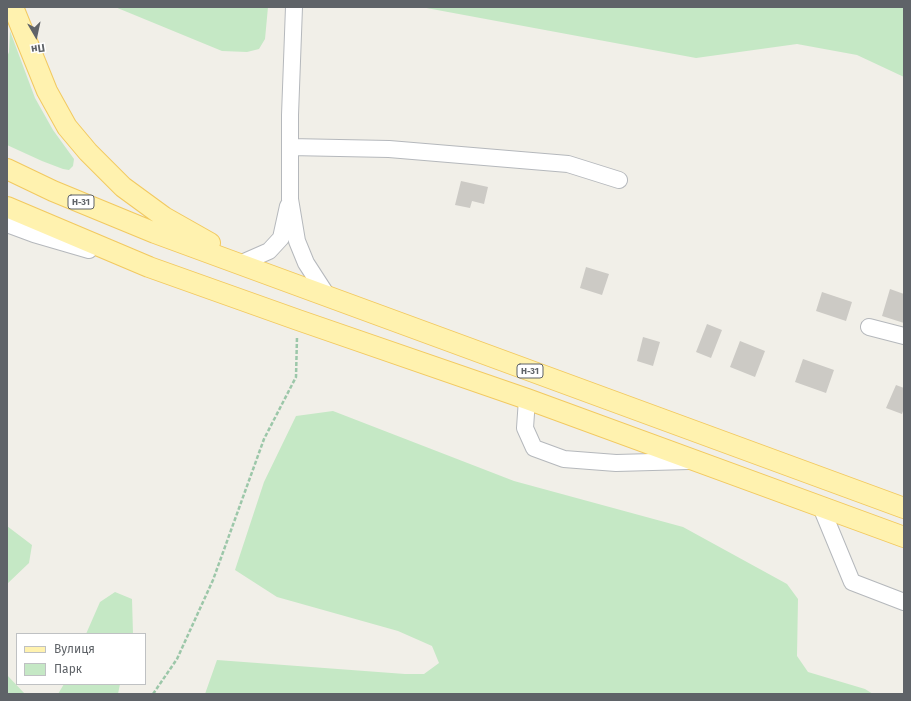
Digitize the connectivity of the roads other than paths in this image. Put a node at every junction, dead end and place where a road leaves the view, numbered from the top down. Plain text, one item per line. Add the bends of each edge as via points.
1 (13, 7) edge
2 (294, 7) edge
3 (290, 147) junction
4 (7, 169) edge
5 (619, 180) dead end
6 (290, 199) junction
7 (7, 207) edge
8 (7, 224) edge
9 (244, 262) junction
10 (149, 267) junction
11 (264, 274) junction
12 (328, 297) junction
13 (869, 328) dead end
14 (904, 336) edge
15 (527, 399) junction
16 (695, 460) junction
17 (821, 507) junction
18 (904, 508) edge
19 (904, 537) edge
20 (904, 602) edge

1 - 9 main road via 47,91 67,127 88,152 124,187 164,217
2 - 3 street
3 - 5 street via 389,149 568,164
3 - 6 street
4 - 11 main road, Н-31 via 155,233
6 - 9 street via 281,238 269,251
6 - 12 street via 297,241 306,263
7 - 10 main road
8 - 10 street
9 - 11 main road
10 - 15 main road
11 - 12 main road, Н-31
12 - 18 main road, Н-31
13 - 14 street
15 - 16 main road
15 - 16 street via 525,428 534,448 564,459 616,462
16 - 17 main road
17 - 19 main road
17 - 20 street via 852,582

